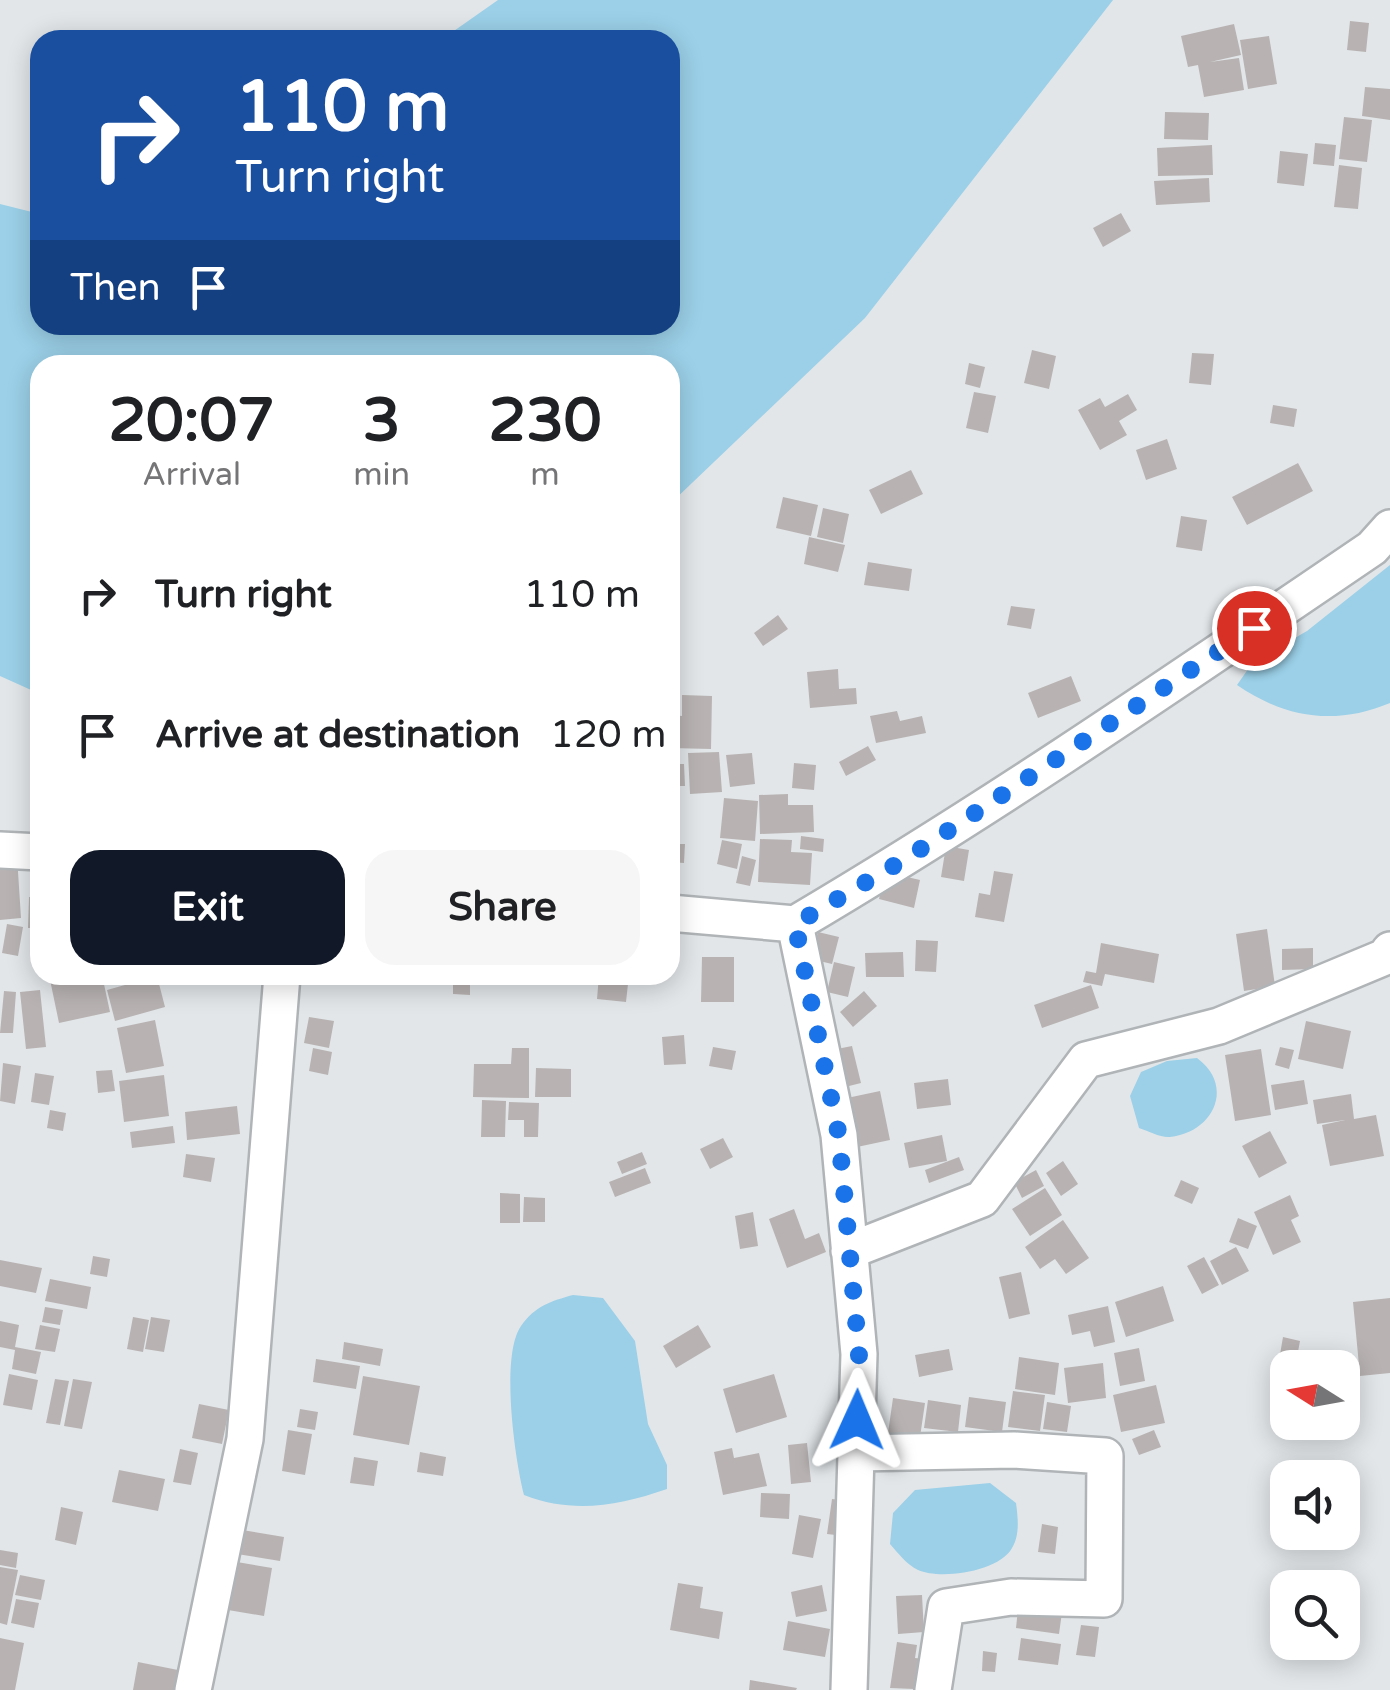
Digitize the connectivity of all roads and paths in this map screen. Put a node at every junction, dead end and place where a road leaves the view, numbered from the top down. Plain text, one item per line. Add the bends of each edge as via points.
1 (1390, 528) edge
2 (0, 850) edge
3 (30, 852) edge
4 (680, 914) edge
5 (795, 924) junction
6 (1390, 950) edge
7 (281, 985) edge
8 (850, 1251) junction
9 (856, 1453) junction
10 (193, 1690) edge
11 (850, 1690) edge
12 (933, 1690) edge

1 - 5 street via 1372,548 1194,669
2 - 3 street
4 - 5 street
5 - 8 street via 839,1136
6 - 8 street via 1219,1026 1086,1060 982,1199
7 - 10 street via 245,1439
8 - 9 street via 859,1354
9 - 11 street
9 - 12 street via 1105,1456 1104,1599 1010,1597 946,1606

